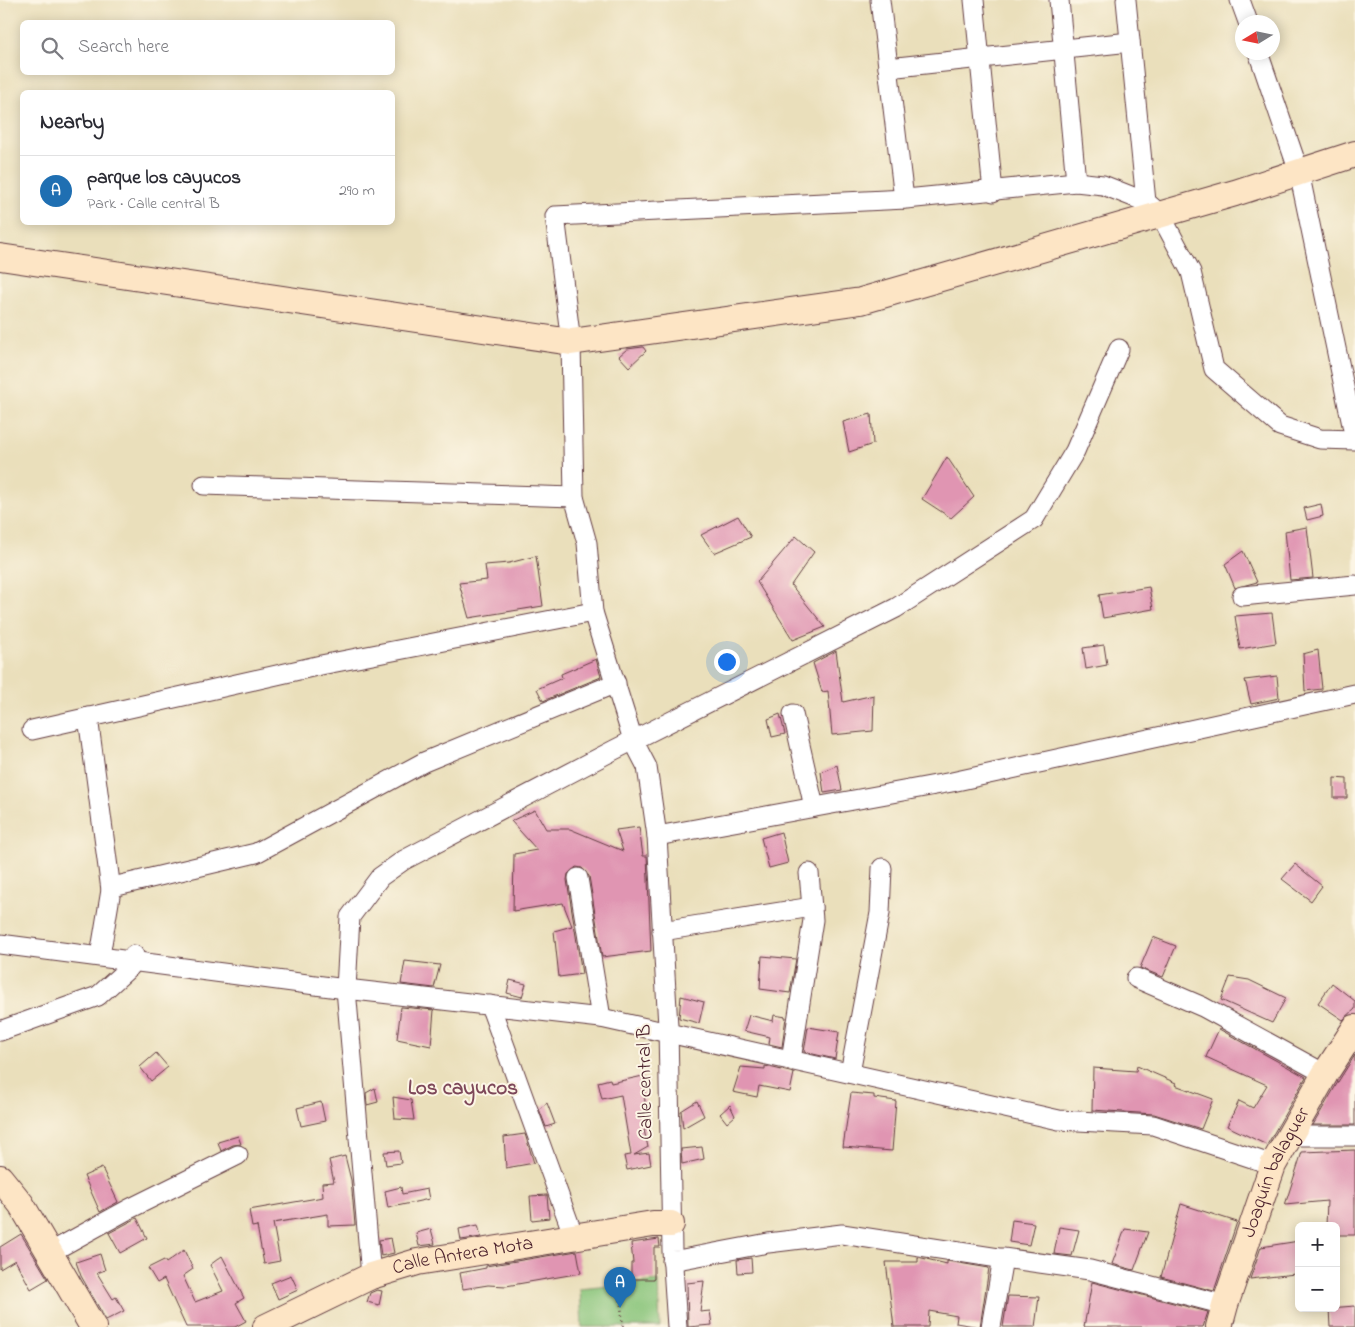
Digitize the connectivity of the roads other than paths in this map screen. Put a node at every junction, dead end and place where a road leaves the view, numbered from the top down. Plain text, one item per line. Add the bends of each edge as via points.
1 (880, 0) edge
2 (974, 0) edge
3 (1059, 0) edge
4 (1126, 0) edge
5 (1240, 0) edge
6 (1245, 15) edge
7 (1130, 42) junction
8 (1261, 60) edge
9 (888, 68) junction
10 (1355, 154) edge
11 (1299, 172) junction
12 (1076, 182) junction
13 (994, 192) junction
14 (904, 199) junction
15 (1153, 208) junction
16 (0, 257) edge
17 (571, 342) junction
18 (1118, 349) dead end
19 (1355, 440) edge
20 (204, 485) dead end
21 (574, 497) junction
22 (1355, 585) edge
23 (1242, 596) dead end
24 (593, 612) junction
25 (616, 683) junction
26 (1355, 694) edge
27 (793, 714) dead end
28 (88, 717) junction
29 (32, 730) dead end
30 (634, 740) junction
31 (814, 807) junction
32 (656, 836) junction
33 (882, 868) dead end
34 (808, 873) dead end
35 (578, 878) dead end
36 (111, 890) junction
37 (812, 907) junction
38 (662, 931) junction
39 (0, 944) edge
40 (101, 950) dead end
41 (134, 955) dead end
42 (1136, 978) dead end
43 (346, 988) junction
44 (490, 1005) junction
45 (601, 1018) junction
46 (1355, 1028) edge
47 (0, 1031) edge
48 (791, 1060) junction
49 (850, 1073) junction
50 (1325, 1074) junction
51 (1289, 1136) junction
52 (1355, 1136) edge
53 (238, 1155) dead end
54 (1273, 1165) junction
55 (0, 1178) edge
56 (671, 1224) junction
57 (574, 1237) junction
58 (49, 1253) junction
59 (1005, 1259) junction
60 (672, 1261) junction
61 (371, 1276) junction
62 (1222, 1316) edge
63 (93, 1327) edge
64 (266, 1327) edge
65 (678, 1327) edge
66 (991, 1327) edge

1 - 9 street
2 - 13 street
3 - 12 street
4 - 7 street
5 - 6 street
7 - 9 street
7 - 15 street
8 - 11 street
9 - 14 street
10 - 11 main road
11 - 15 main road
11 - 19 street
12 - 13 street
12 - 15 street via 1103,185
13 - 14 street
14 - 17 street, Calle central B via 555,216
15 - 17 main road via 861,300
15 - 19 street via 1191,272 1214,369 1280,426 1320,439
16 - 17 main road
17 - 21 street, Calle central B
18 - 30 street via 1075,451 1034,519 896,608
20 - 21 street
21 - 24 street, Calle central B via 587,544
22 - 23 street
24 - 25 street, Calle central B
24 - 28 street via 321,665
25 - 30 street, Calle central B
25 - 36 street via 424,762 256,853 127,882
26 - 31 street via 961,780
27 - 31 street
28 - 29 street
28 - 36 street
30 - 32 street, Calle central B via 647,767
30 - 43 street via 404,860 380,877 350,917
31 - 32 street
32 - 38 street, Calle central B
33 - 49 street via 880,914
34 - 37 street
35 - 45 street
36 - 40 street
37 - 38 street
37 - 48 street via 813,920
38 - 56 street, Calle central B via 668,1026
39 - 43 street
41 - 47 street via 130,967 98,996
42 - 50 street via 1203,1007
43 - 44 street
43 - 61 street
44 - 45 street
44 - 57 street
45 - 48 street
46 - 50 main road, Joaquín balaguer
48 - 49 street
49 - 54 street via 1059,1120 1153,1125
50 - 51 main road, Joaquín balaguer
51 - 52 street
51 - 54 main road, Joaquín balaguer
53 - 58 street
54 - 62 main road, Joaquín balaguer
55 - 58 main road via 21,1204
56 - 57 main road, Calle Antera Mota
56 - 60 street, Calle central B
57 - 61 main road, Calle Antera Mota via 417,1262
58 - 63 main road
59 - 60 street via 842,1234 768,1243
59 - 62 street via 1090,1270
59 - 66 street
60 - 65 street, Calle central B
61 - 64 main road, Calle Antera Mota

